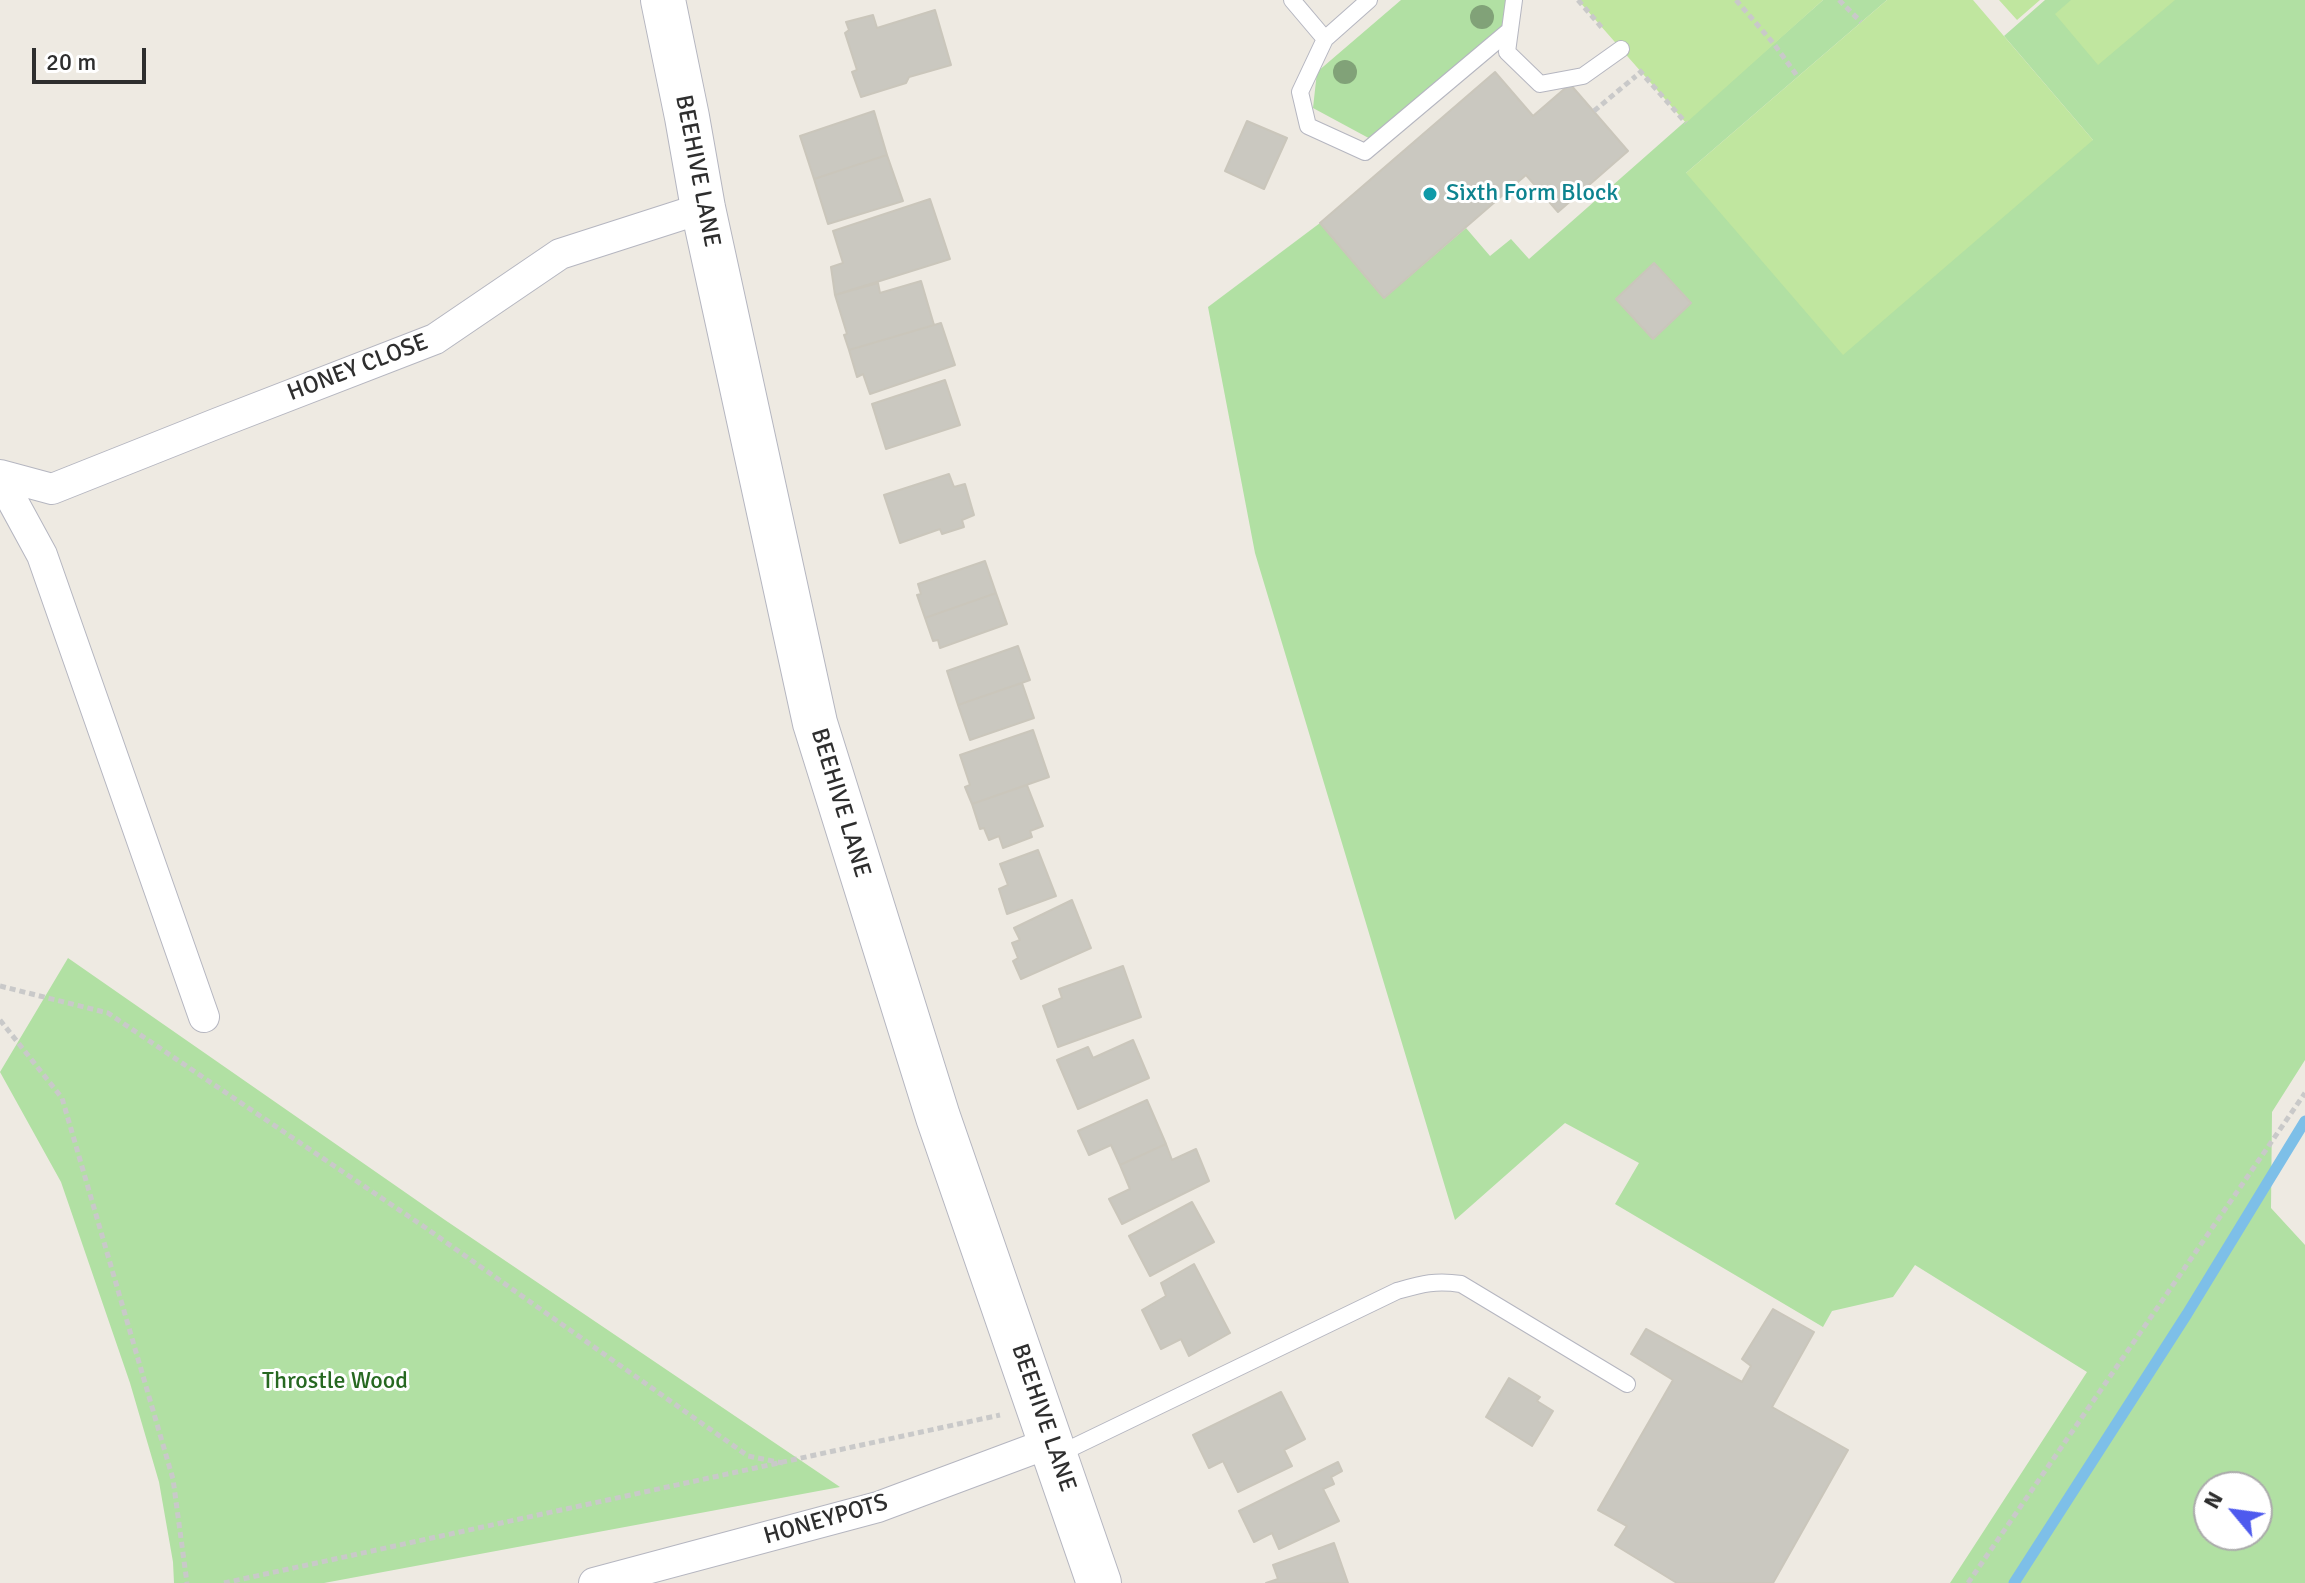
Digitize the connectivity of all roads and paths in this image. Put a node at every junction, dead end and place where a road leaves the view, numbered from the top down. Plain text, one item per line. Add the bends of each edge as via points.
1 (663, 0) edge
2 (1292, 0) edge
3 (1369, 0) edge
4 (1514, 0) edge
5 (1736, 0) edge
6 (1839, 0) edge
7 (1861, 22) dead end
8 (1510, 30) junction
9 (1325, 39) junction
10 (1621, 49) dead end
11 (1641, 72) dead end
12 (1798, 77) dead end
13 (1594, 111) dead end
14 (703, 208) junction
15 (0, 477) edge
16 (0, 986) edge
17 (204, 1017) dead end
18 (0, 1020) edge
19 (2305, 1093) edge
20 (1627, 1384) dead end
21 (1049, 1435) junction
22 (783, 1463) junction
23 (187, 1583) edge
24 (224, 1583) edge
25 (594, 1583) edge
26 (1099, 1583) edge
27 (1968, 1583) edge

1 - 14 main road, BEEHIVE LANE
2 - 9 lane
3 - 9 lane
4 - 8 lane
5 - 12 path
6 - 7 path
8 - 9 lane via 1365,152 1308,126 1300,92
8 - 10 lane via 1507,52 1540,84 1583,76
11 - 13 path
14 - 15 street, HONEY CLOSE via 560,254 435,339 52,489
14 - 21 main road, BEEHIVE LANE via 815,723 938,1117
15 - 17 street, HONEY CLOSE via 42,555
16 - 22 path via 108,1013 423,1226 748,1456
18 - 23 path via 62,1098 173,1479
19 - 27 path
20 - 21 lane via 1461,1284 1441,1281 1397,1291
21 - 22 path
21 - 25 street, HONEYPOTS via 878,1507
21 - 26 main road, BEEHIVE LANE
22 - 24 path

